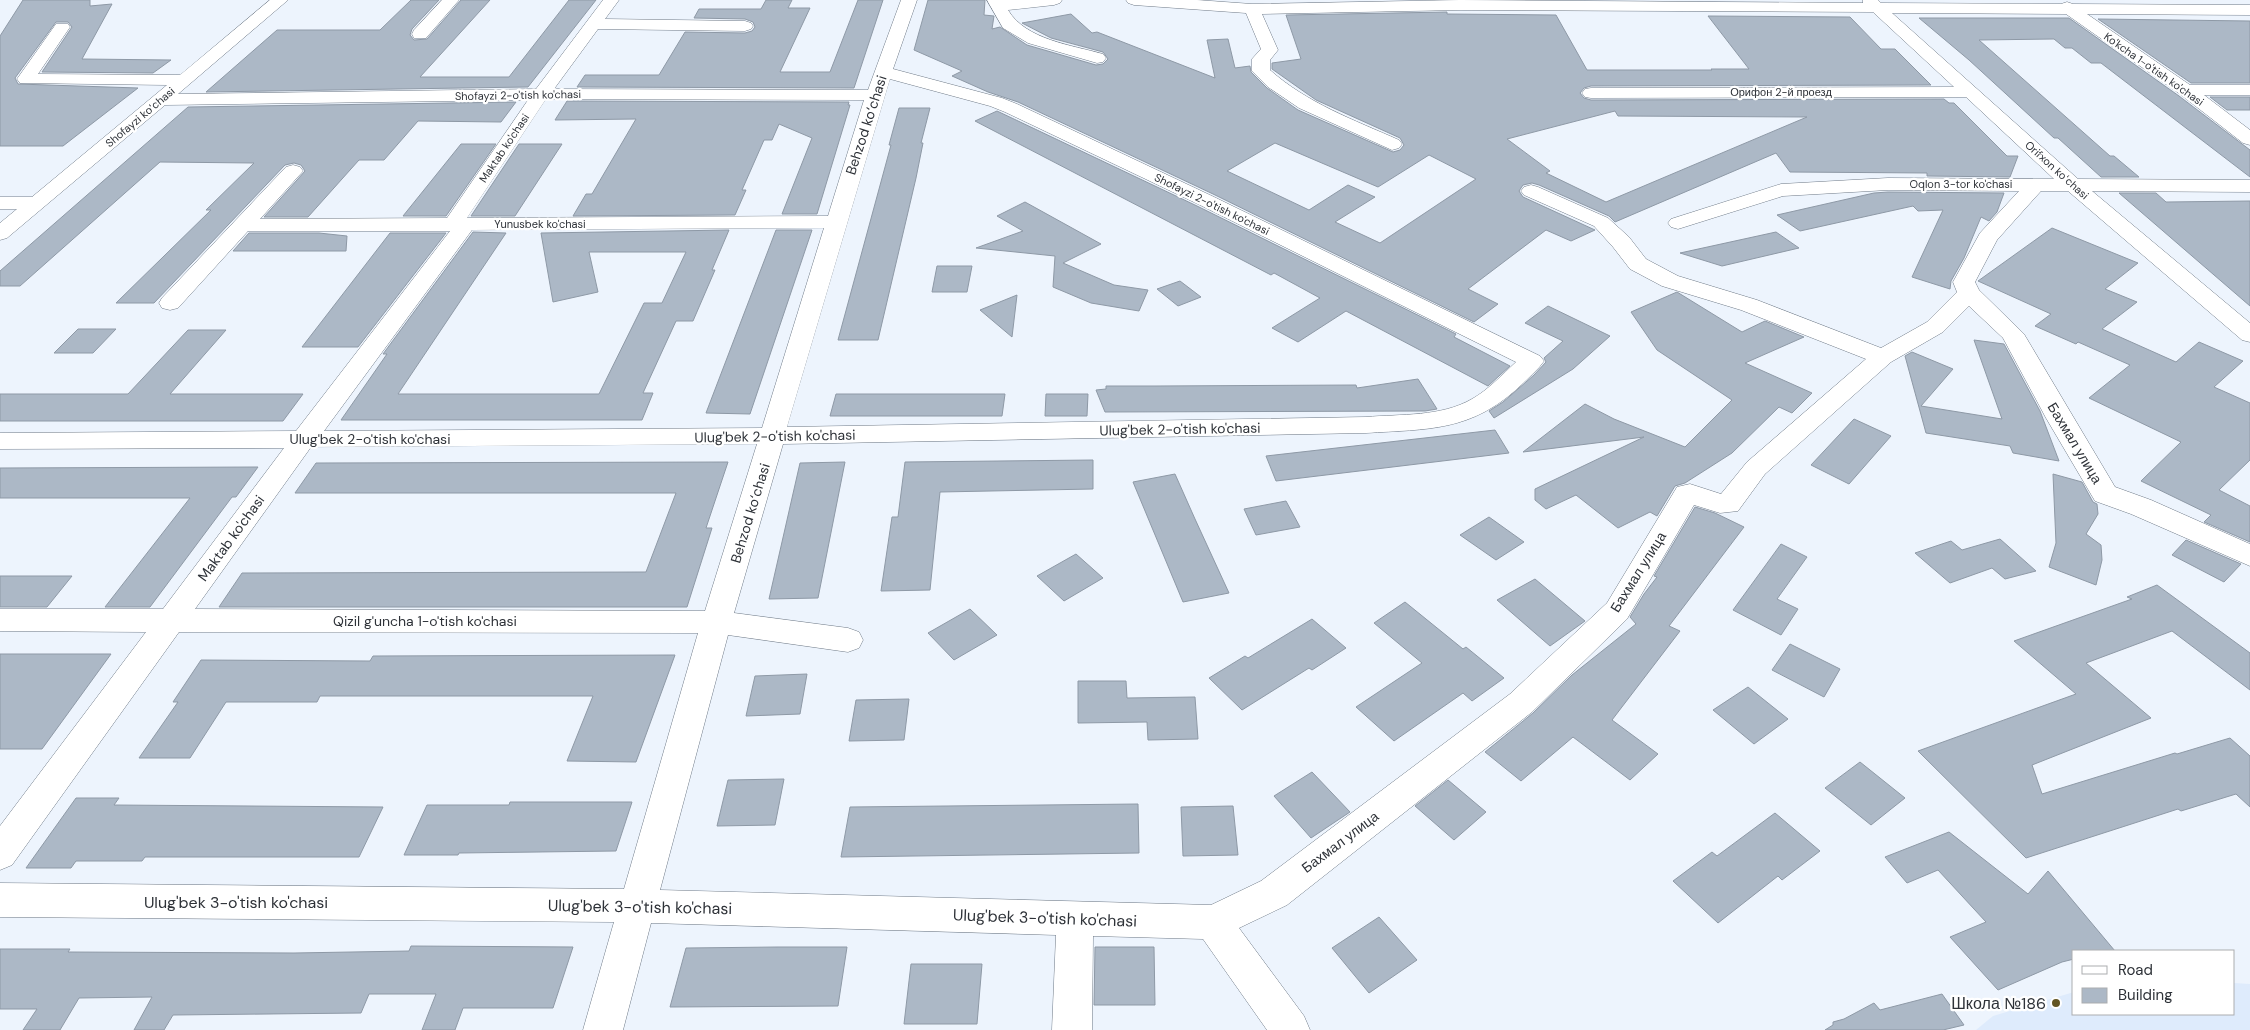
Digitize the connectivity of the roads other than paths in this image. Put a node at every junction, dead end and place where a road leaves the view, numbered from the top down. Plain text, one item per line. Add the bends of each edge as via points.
1 (280, 0) edge
2 (451, 0) edge
3 (611, 0) edge
4 (909, 0) edge
5 (1054, 0) edge
6 (1134, 0) edge
7 (1177, 2) edge
8 (1459, 2) edge
9 (1670, 2) edge
10 (997, 3) edge
11 (1872, 3) edge
12 (2064, 4) edge
13 (1252, 9) junction
14 (2250, 10) edge
15 (594, 24) junction
16 (745, 26) dead end
17 (62, 27) dead end
18 (420, 34) dead end
19 (1097, 58) dead end
20 (184, 80) junction
21 (879, 83) junction
22 (2186, 90) junction
23 (2250, 90) edge
24 (1971, 92) junction
25 (1591, 93) dead end
26 (541, 94) junction
27 (160, 100) junction
28 (2250, 139) edge
29 (1392, 144) dead end
30 (293, 171) dead end
31 (2035, 185) junction
32 (2250, 186) edge
33 (2075, 187) junction
34 (1531, 191) dead end
35 (0, 203) edge
36 (37, 203) junction
37 (836, 222) junction
38 (1678, 224) dead end
39 (244, 225) junction
40 (458, 225) junction
41 (0, 234) edge
42 (1969, 293) junction
43 (170, 303) dead end
44 (2250, 335) edge
45 (1883, 357) junction
46 (1532, 361) joint
47 (773, 436) junction
48 (304, 440) junction
49 (0, 441) edge
50 (2250, 556) edge
51 (0, 620) edge
52 (171, 620) junction
53 (716, 622) junction
54 (848, 640) dead end
55 (0, 854) edge
56 (1274, 893) joint
57 (0, 900) edge
58 (637, 906) junction
59 (1075, 918) junction
60 (1213, 922) junction
61 (603, 1030) edge
62 (1072, 1030) edge
63 (1290, 1030) edge

1 - 20 street, Shofayzi koʻchasi
2 - 18 street
3 - 15 street, Maktab ko'chasi
4 - 21 street, Behzod ko‘chasi
5 - 10 street
6 - 7 street
7 - 13 street
8 - 9 street
8 - 13 street
9 - 11 street
10 - 19 street via 1009,25 1034,39
11 - 12 street
11 - 24 street, Orifxon koʻchasi
12 - 14 street
12 - 22 street, Ko'kcha 1-o'tish ko'chasi
13 - 29 street via 1270,50 1261,59 1261,71 1272,83 1301,101
15 - 16 street
15 - 26 street, Maktab ko'chasi
17 - 20 street via 26,79
20 - 27 street, Shofayzi koʻchasi
21 - 26 street, Shofayzi 2-o'tish ko'chasi
21 - 37 street, Behzod ko‘chasi
21 - 46 street, Shofayzi 2-o'tish ko'chasi via 961,92 1011,108
22 - 23 street
22 - 28 street, Ko'kcha 1-o'tish ko'chasi
24 - 25 street, Орифон 2-й проезд
24 - 33 street, Orifxon koʻchasi
26 - 27 street, Shofayzi 2-o'tish ko'chasi
26 - 40 street, Maktab ko'chasi
27 - 36 street, Shofayzi koʻchasi
30 - 39 street
31 - 33 street, Oqlon 3-tor ko'chasi
31 - 38 street, Oqlon 3-tor ko'chasi via 1888,184 1781,190
31 - 42 street via 1988,238 1964,282
32 - 33 street, Oqlon 3-tor ko'chasi
33 - 44 street, Orifxon koʻchasi
34 - 45 street via 1601,222 1638,264 1670,281 1749,305
35 - 36 street
36 - 41 street, Shofayzi koʻchasi
37 - 40 street, Yunusbek ko'chasi
37 - 47 street, Behzod ko‘chasi
39 - 40 street, Yunusbek ko'chasi
39 - 43 street
40 - 48 street, Maktab ko'chasi
42 - 45 street, Бахмал улица via 1935,327
42 - 50 street, Бахмал улица via 2012,334 2106,494 2141,506
45 - 56 street, Бахмал улица via 1756,468 1728,504 1686,494 1617,610 1521,704
46 - 47 street, Ulug'bek 2-o'tish ko'chasi via 1481,405 1438,418 1366,425
47 - 48 street, Ulug'bek 2-o'tish ko'chasi
47 - 53 street, Behzod ko‘chasi
48 - 49 street, Ulug'bek 2-o'tish ko'chasi
48 - 52 street, Maktab ko'chasi
51 - 52 street, Qizil g'uncha 1-o'tish ko'chasi
52 - 53 street, Qizil g'uncha 1-o'tish ko'chasi
52 - 55 street, Maktab ko'chasi
53 - 54 street, Qizil g'uncha 1-o'tish ko'chasi
53 - 58 street, Behzod ko‘chasi
56 - 60 street, Ulug'bek 3-o'tish ko'chasi
57 - 58 street, Ulug'bek 3-o'tish ko'chasi
58 - 59 street, Ulug'bek 3-o'tish ko'chasi
58 - 61 street, Behzod ko‘chasi
59 - 60 street, Ulug'bek 3-o'tish ko'chasi
59 - 62 street
60 - 63 street

